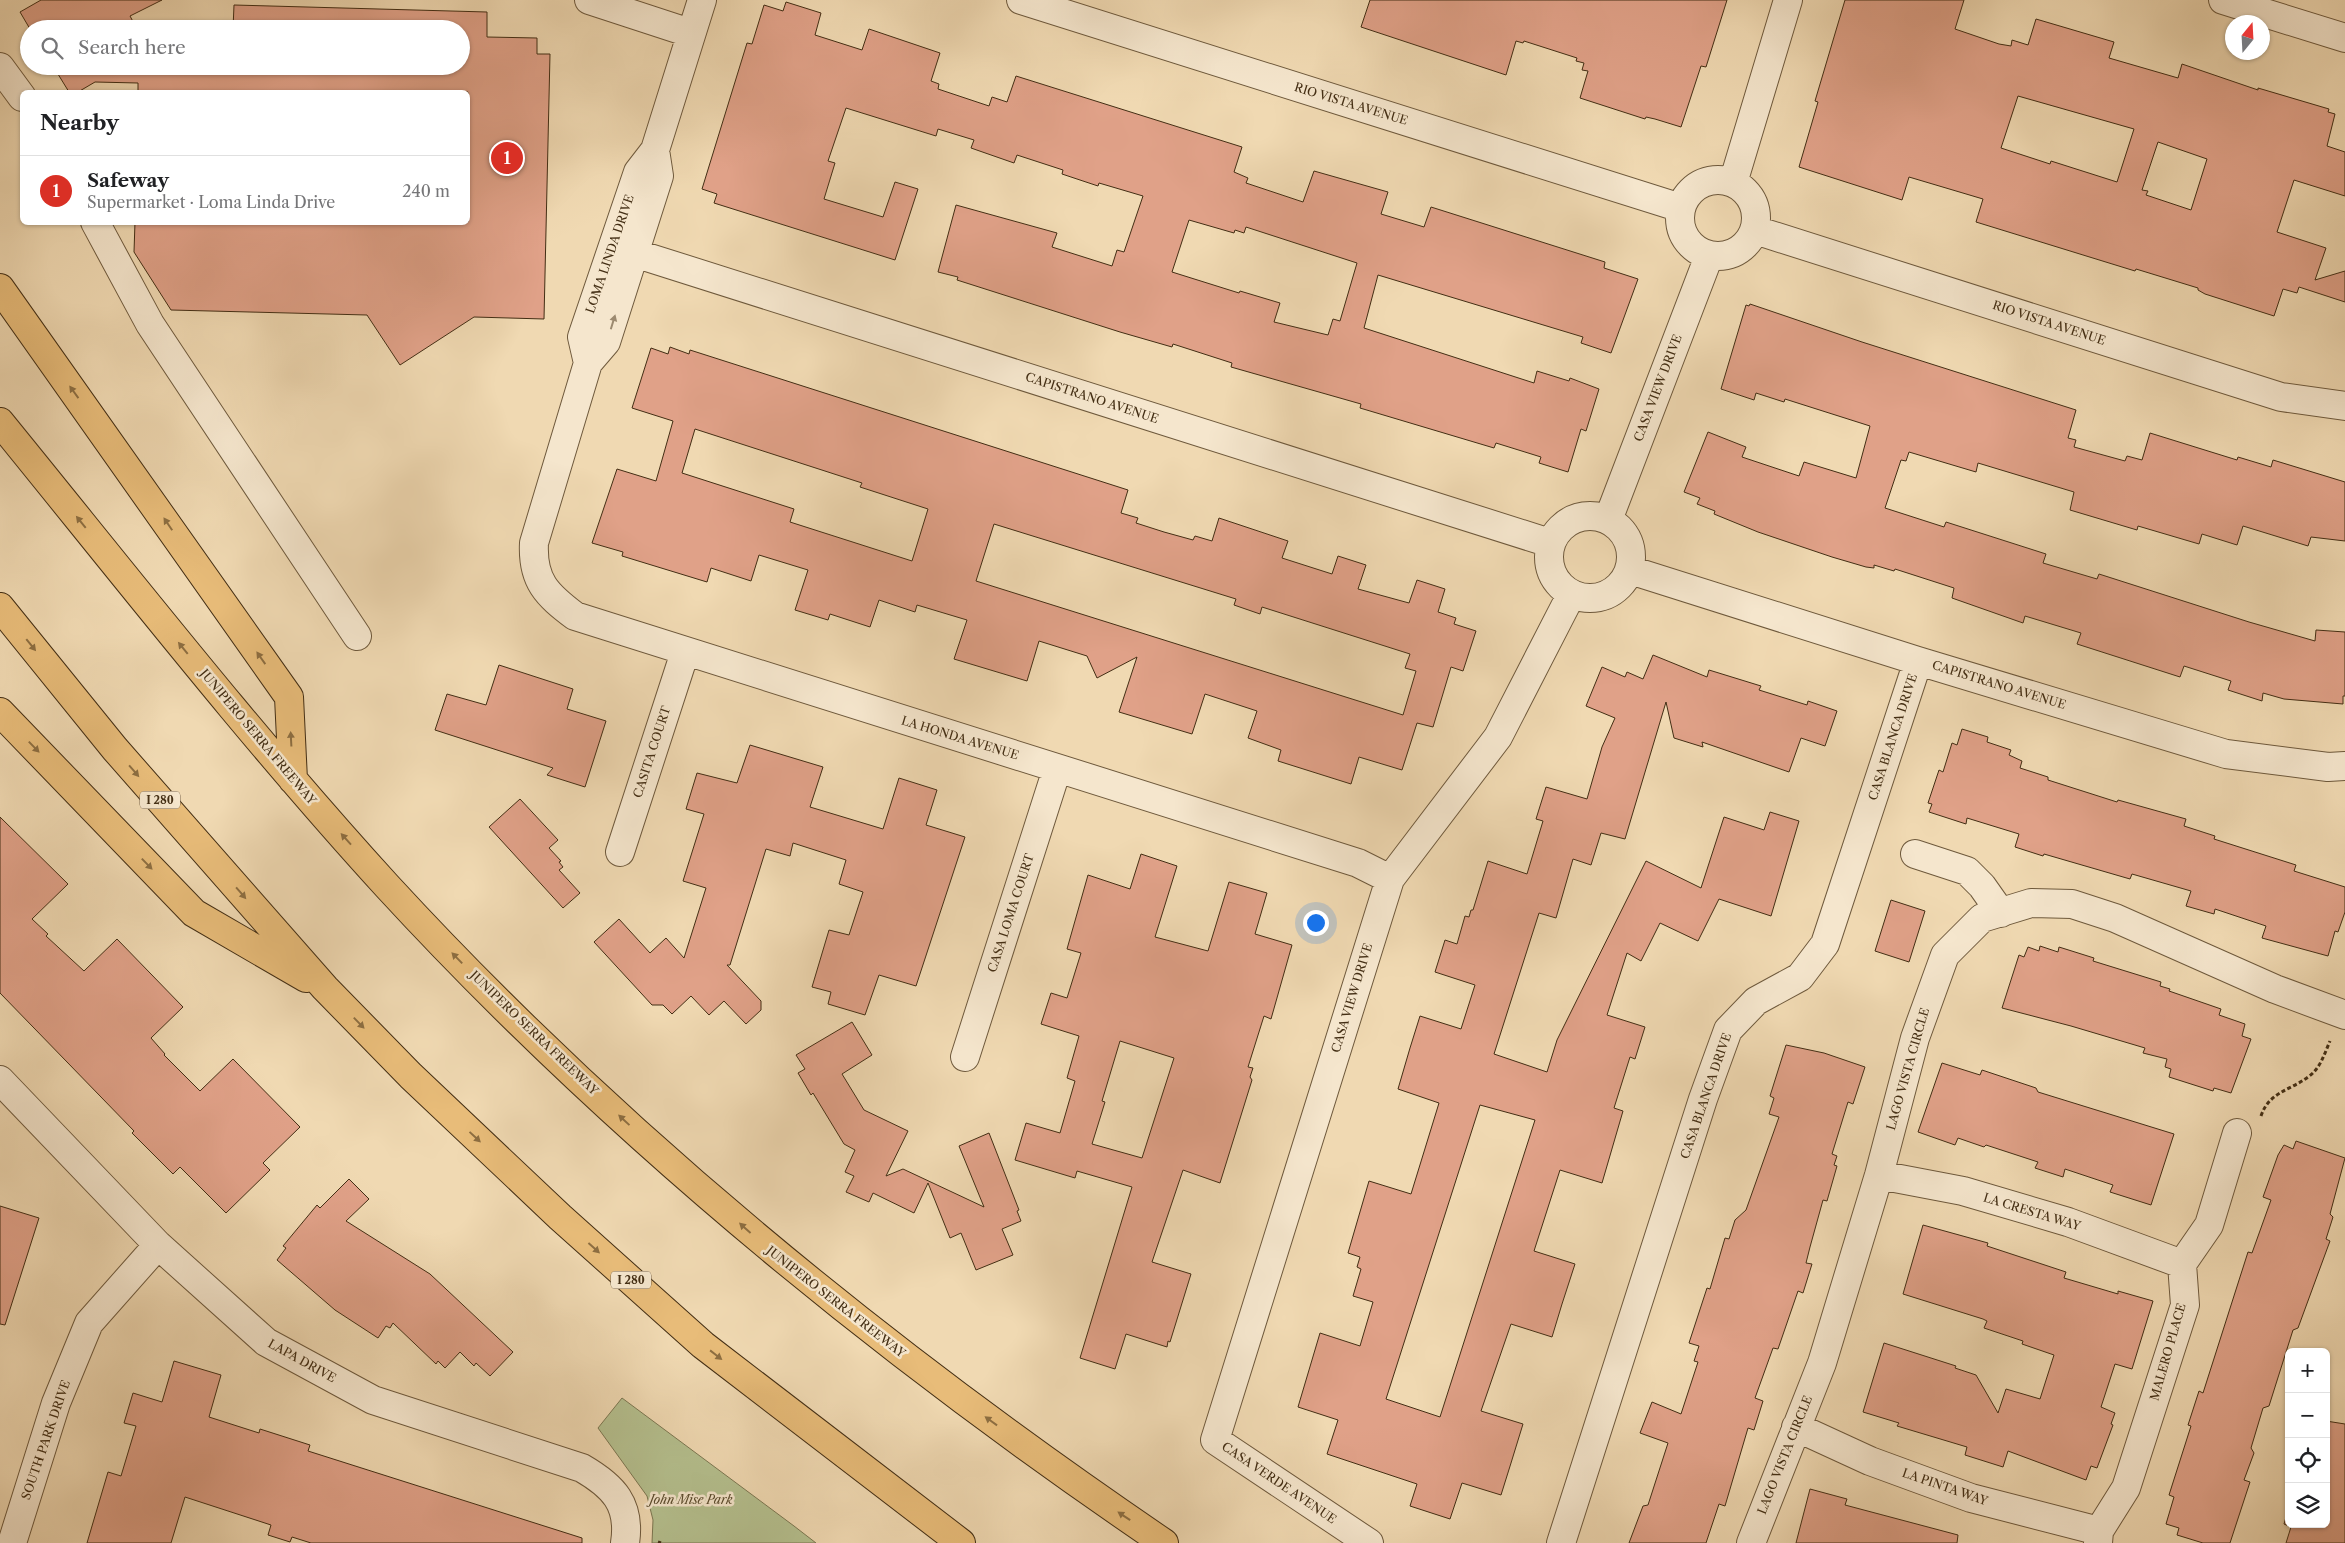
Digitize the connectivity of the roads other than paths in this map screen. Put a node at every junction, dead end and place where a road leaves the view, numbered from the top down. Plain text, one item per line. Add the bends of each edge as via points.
1 (589, 0) edge
2 (702, 0) edge
3 (1021, 0) edge
4 (1788, 0) edge
5 (2223, 0) edge
6 (690, 34) junction
7 (2345, 38) edge
8 (0, 67) edge
9 (20, 94) edge
10 (655, 150) junction
11 (1733, 183) junction
12 (1681, 208) junction
13 (97, 225) edge
14 (1755, 230) junction
15 (634, 253) junction
16 (1708, 256) junction
17 (0, 288) edge
18 (588, 363) junction
19 (2345, 406) edge
20 (0, 422) edge
21 (1608, 520) junction
22 (1550, 543) junction
23 (1630, 570) junction
24 (541, 582) joint
25 (1571, 595) junction
26 (0, 607) edge
27 (357, 636) dead end
28 (685, 652) junction
29 (1918, 661) junction
30 (0, 712) edge
31 (2345, 766) edge
32 (1057, 768) junction
33 (293, 780) junction
34 (620, 852) dead end
35 (1916, 854) dead end
36 (1390, 879) junction
37 (2000, 913) junction
38 (325, 988) junction
39 (2341, 1025) edge
40 (965, 1056) dead end
41 (0, 1080) edge
42 (2248, 1126) road end
43 (1879, 1175) junction
44 (158, 1245) junction
45 (2182, 1264) junction
46 (1796, 1427) junction
47 (1215, 1440) joint
48 (2099, 1537) edge
49 (12, 1543) edge
50 (624, 1543) edge
51 (962, 1543) edge
52 (1164, 1543) edge
53 (1368, 1543) edge
54 (1561, 1543) edge
55 (1751, 1543) edge

1 - 6 street
2 - 6 street, LOMA LINDA DRIVE
3 - 12 street, RIO VISTA AVENUE
4 - 11 street
5 - 7 street
6 - 10 street, LOMA LINDA DRIVE
8 - 9 street
10 - 15 street, LOMA LINDA DRIVE via 659,176
10 - 18 street, LOMA LINDA DRIVE via 638,172 582,337
11 - 12 street via 1721,180 1696,187
11 - 14 street via 1745,190 1754,202
12 - 16 street via 1680,220 1685,237 1697,251
13 - 27 street via 150,324
14 - 16 street via 1749,243 1737,253
14 - 19 street, RIO VISTA AVENUE via 2281,397
18 -> 15 street, LOMA LINDA DRIVE via 606,342
15 - 22 street, CAPISTRANO AVENUE
16 - 21 street, CASA VIEW DRIVE
33 -> 17 highway via 289,697
18 - 24 street, LOMA LINDA DRIVE via 534,543 533,559
33 -> 20 highway, JUNIPERO SERRA FREEWAY
21 - 22 street via 1581,516 1567,522
21 - 23 street via 1628,541 1632,555
22 - 25 street via 1551,573 1559,586
23 - 25 street via 1613,592 1600,598 1585,599
23 - 29 street, CAPISTRANO AVENUE
24 - 28 street, LA HONDA AVENUE via 550,597 575,616
25 - 36 street, CASA VIEW DRIVE via 1498,737
26 -> 38 highway, I 280 via 115,749
28 - 32 street, LA HONDA AVENUE
28 - 34 street, CASITA COURT
29 - 31 street, CAPISTRANO AVENUE via 2226,754 2328,767
29 - 54 street, CASA BLANCA DRIVE via 1825,944 1800,977 1756,1000 1728,1030
30 -> 38 highway via 194,913
32 - 36 street, LA HONDA AVENUE via 1358,863
32 - 40 street, CASA LOMA COURT
52 -> 33 highway, JUNIPERO SERRA FREEWAY via 948,1389 758,1239 629,1125 510,1012 389,887
35 - 37 street via 1967,871 1982,886
36 - 47 street, CASA VIEW DRIVE
37 - 39 street, LAGO VISTA CIRCLE via 2031,903 2072,904 2114,918 2275,989
37 - 43 street, LAGO VISTA CIRCLE via 1982,918 1945,955 1915,1038
38 -> 51 highway, I 280 via 411,1076 560,1217 703,1345
41 - 44 street, LAPA DRIVE
42 - 45 street via 2209,1225
43 - 45 street, LA CRESTA WAY via 1963,1191 2001,1202 2068,1222
43 - 46 street, LAGO VISTA CIRCLE via 1822,1363
44 - 49 street, SOUTH PARK DRIVE via 89,1323 56,1403
44 - 50 street, LAPA DRIVE via 266,1342 373,1400 582,1468 605,1481 621,1502 627,1528
45 - 48 street, MALERO PLACE via 2184,1305 2126,1488
46 - 48 street, LA PINTA WAY via 1870,1461 1971,1498
46 - 55 street, LAGO VISTA CIRCLE
47 - 53 street, CASA VERDE AVENUE

